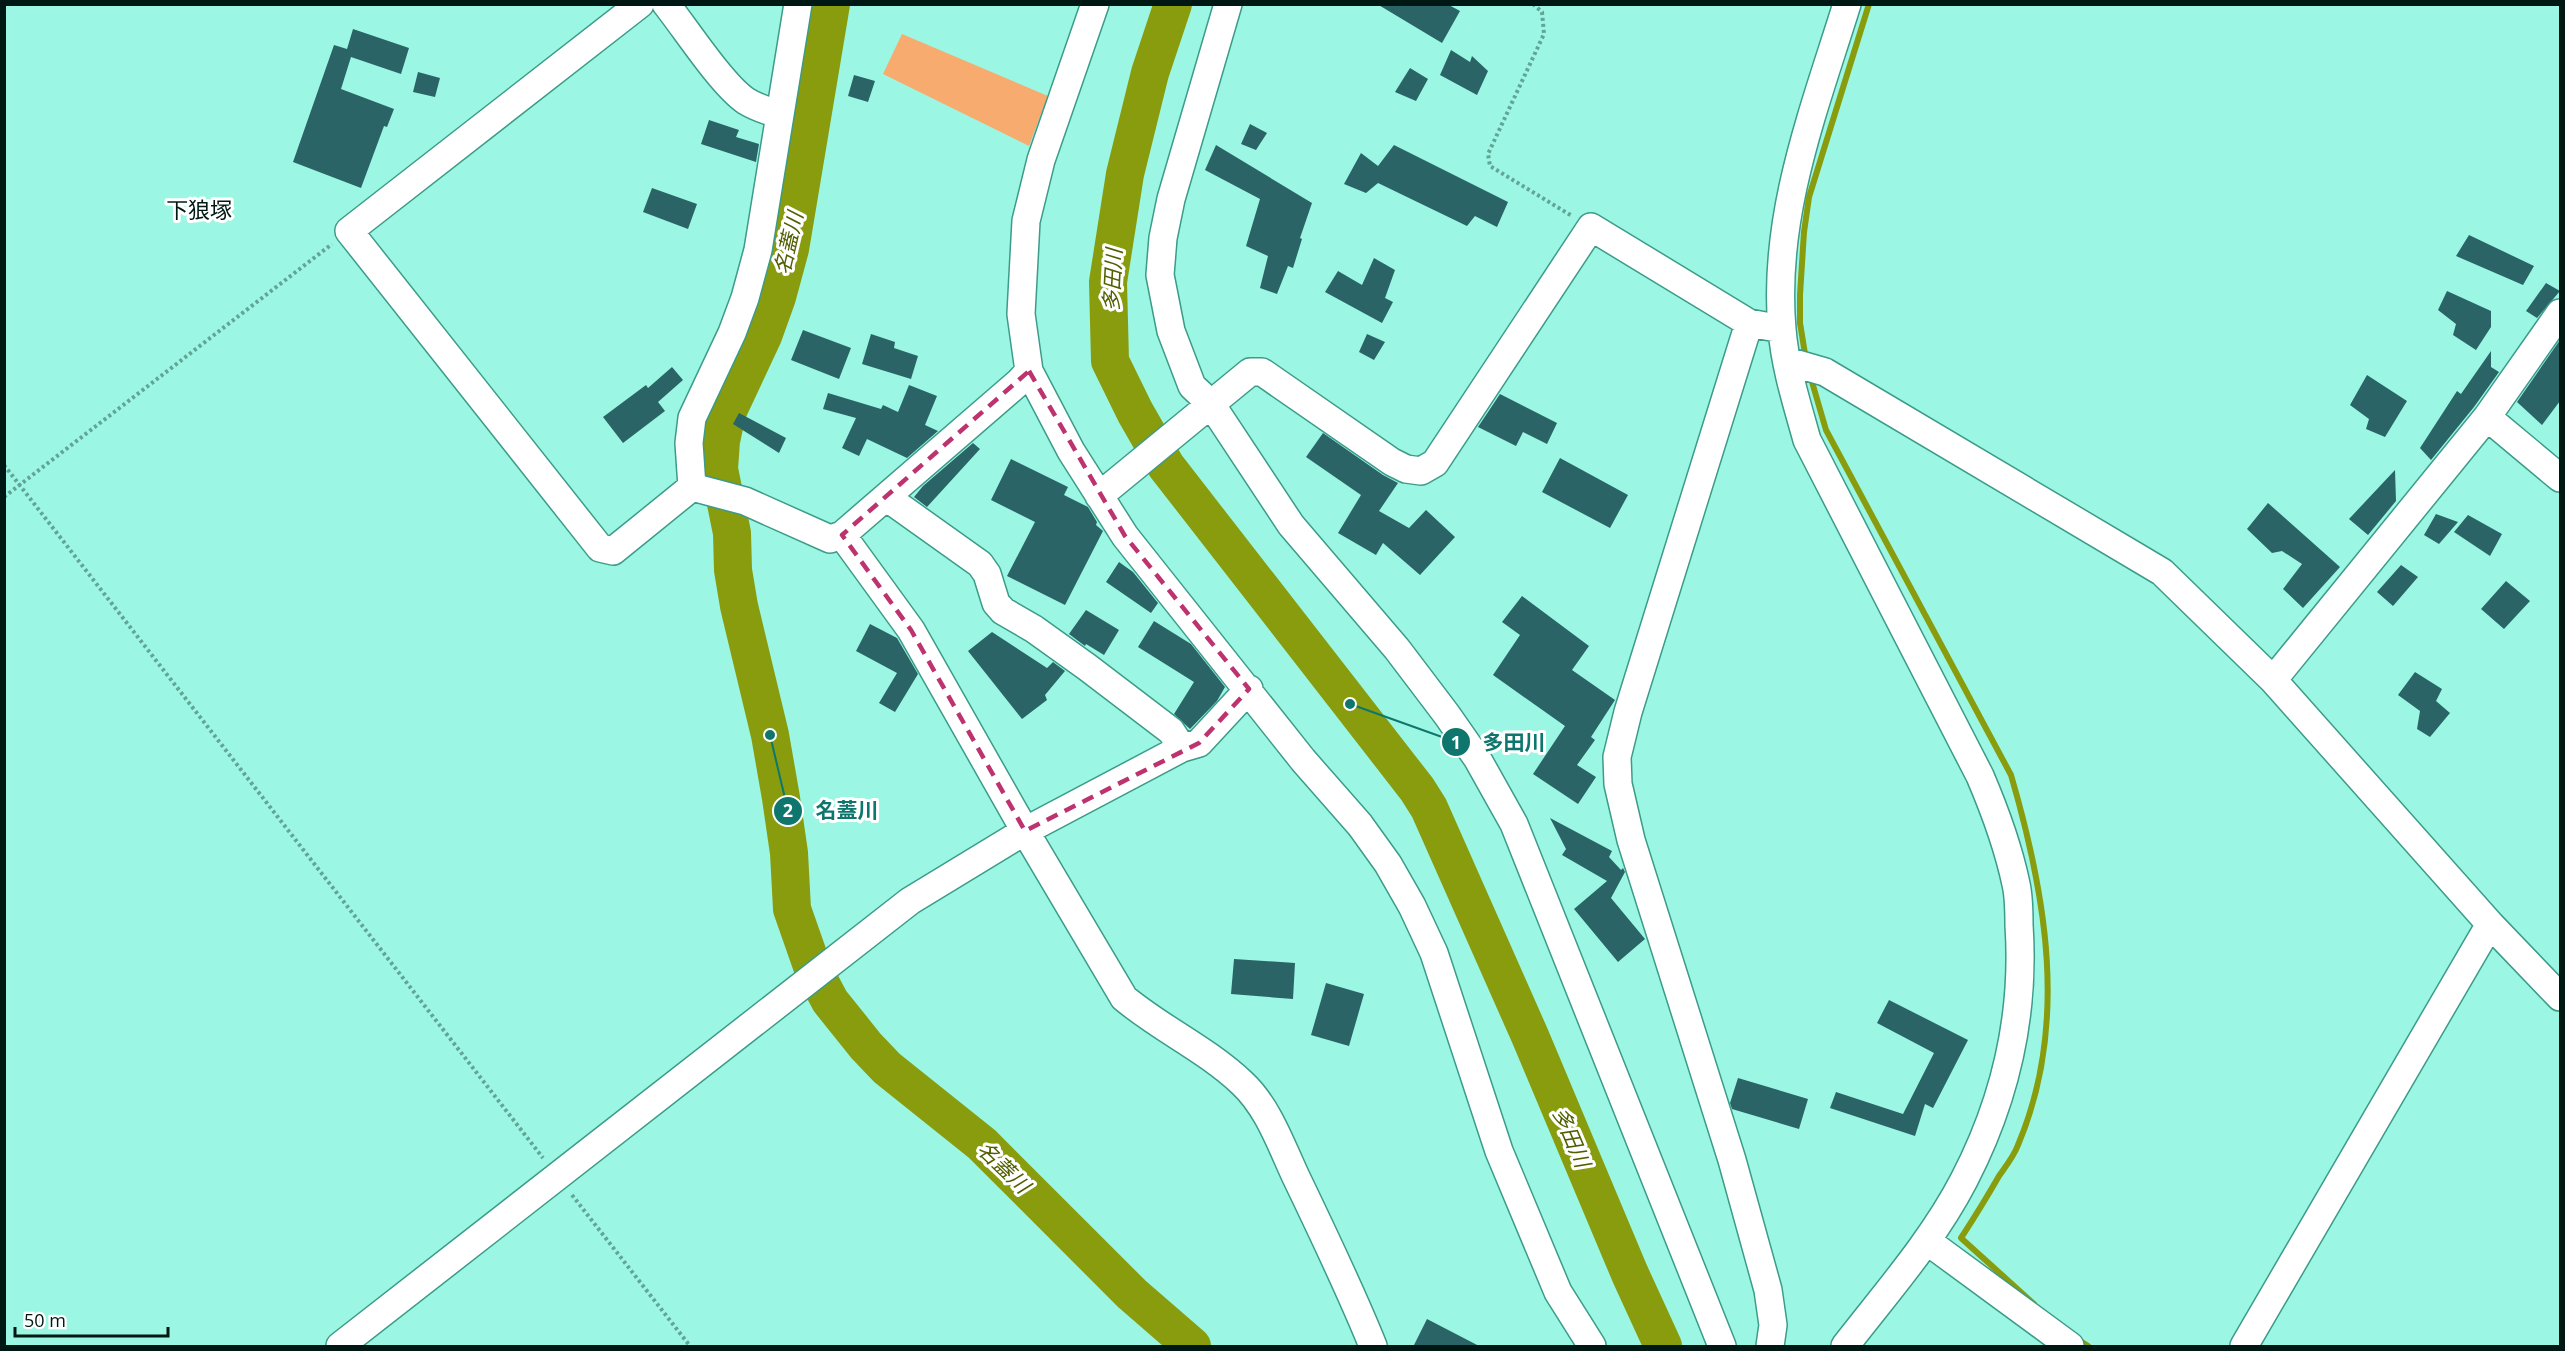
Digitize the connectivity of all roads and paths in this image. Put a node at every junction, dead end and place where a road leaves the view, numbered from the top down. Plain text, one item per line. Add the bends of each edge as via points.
1 (640, 4) edge
2 (666, 4) edge
3 (798, 4) edge
4 (1095, 4) edge
5 (1228, 4) edge
6 (1533, 4) edge
7 (1847, 4) edge
8 (780, 115) junction
9 (1591, 227) junction
10 (349, 231) junction
11 (2560, 314) edge
12 (1749, 323) junction
13 (1782, 329) junction
14 (1800, 365) junction
15 (1029, 371) junction
16 (1207, 408) junction
17 (2487, 417) junction
18 (4, 465) edge
19 (2560, 478) edge
20 (20, 484) junction
21 (698, 488) junction
22 (1105, 492) junction
23 (4, 496) edge
24 (886, 497) junction
25 (842, 535) junction
26 (2273, 680) junction
27 (1249, 689) junction
28 (1182, 748) junction
29 (1024, 831) junction
30 (2490, 924) junction
31 (2560, 997) edge
32 (557, 1177) junction
33 (1927, 1241) junction
34 (340, 1347) edge
35 (690, 1347) edge
36 (1373, 1347) edge
37 (1592, 1347) edge
38 (1722, 1347) edge
39 (1770, 1347) edge
40 (1845, 1347) edge
41 (2070, 1347) edge
42 (2244, 1347) edge

1 - 10 street
2 - 8 street via 730,86 745,100
3 - 8 street
4 - 15 street via 1041,160 1026,221 1021,314
5 - 16 street via 1172,199 1160,275 1171,331 1192,386
6 - 9 path via 1542,12 1544,34 1488,154 1490,166
7 - 13 street via 1790,194 1782,262
8 - 21 street via 758,249 745,298 692,418 689,443
9 - 12 street
9 - 16 street via 1435,463 1421,471 1392,462 1262,372 1250,372
10 - 20 path
10 - 21 street via 600,548 613,551
11 - 17 street
12 - 13 street
12 - 39 street via 1617,757 1618,784 1631,840 1732,1160 1768,1290 1773,1324
13 - 14 street
14 - 26 street via 1825,372 2162,572
14 - 33 street via 1791,383 1807,440 1980,776 2004,833 2017,886 2021,982 2007,1072 1989,1128 1964,1181
15 - 22 street via 1071,451
15 - 24 street
16 - 22 street
16 - 38 street via 1291,525 1447,715 1515,824
17 - 19 street
17 - 26 street
18 - 20 path
20 - 23 path
20 - 32 path
21 - 25 street via 745,501 830,539
22 - 27 street via 1125,536
24 - 25 street
24 - 28 street via 980,564 1003,611 1069,654 1171,731
25 - 29 street via 911,630
26 - 30 street
27 - 28 street via 1198,743
27 - 37 street via 1303,760 1360,825 1412,906 1434,953 1499,1151 1558,1292
28 - 29 street
29 - 32 street via 910,901
29 - 36 street via 1124,998 1209,1055 1244,1084 1267,1116 1352,1294
30 - 31 street
30 - 42 street
32 - 34 street
32 - 35 path
33 - 40 street
33 - 41 street

